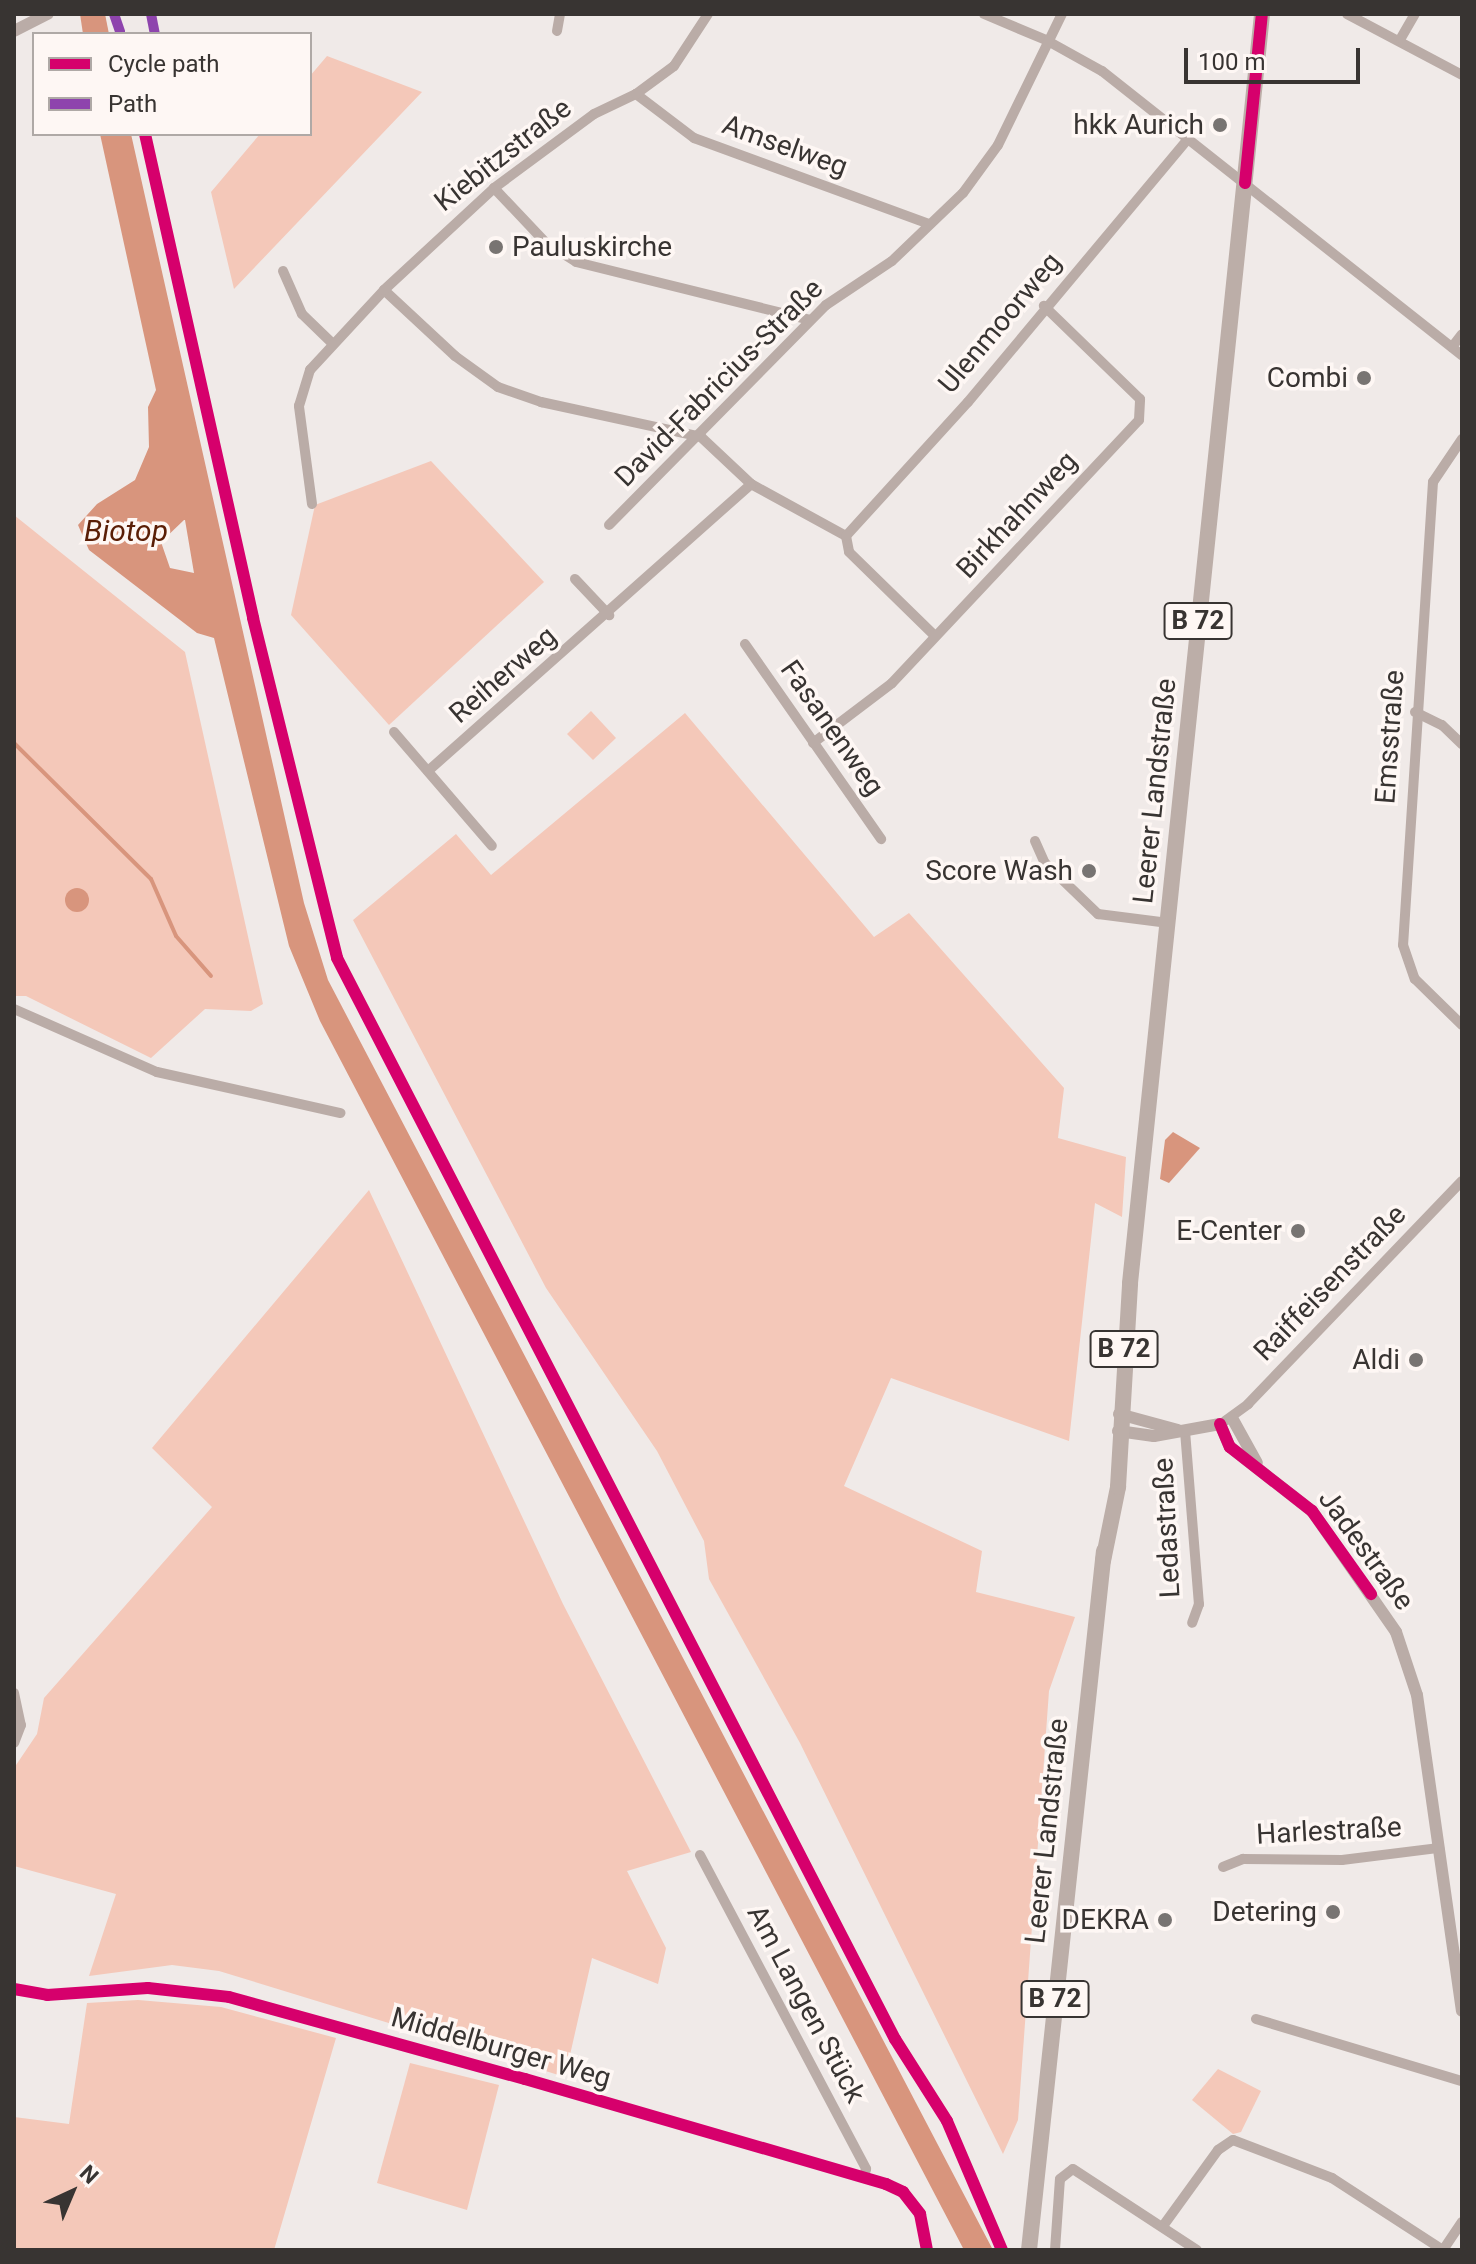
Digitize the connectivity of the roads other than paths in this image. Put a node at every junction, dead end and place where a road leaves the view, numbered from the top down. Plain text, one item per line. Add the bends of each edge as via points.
1 (48, 14) edge
2 (560, 14) edge
3 (708, 14) edge
4 (984, 14) edge
5 (1062, 14) edge
6 (1262, 14) edge
7 (1347, 14) edge
8 (1415, 14) edge
9 (14, 31) edge
10 (557, 31) dead end
11 (1401, 38) junction
12 (1046, 40) junction
13 (1462, 75) edge
14 (636, 94) junction
15 (1189, 138) junction
16 (1245, 183) junction
17 (494, 188) junction
18 (929, 224) junction
19 (283, 271) dead end
20 (384, 290) junction
21 (1044, 306) junction
22 (810, 320) junction
23 (1462, 334) edge
24 (333, 344) junction
25 (1452, 347) junction
26 (1462, 355) edge
27 (701, 437) junction
28 (1462, 439) edge
29 (751, 484) junction
30 (312, 504) dead end
31 (609, 525) dead end
32 (846, 536) junction
33 (575, 579) dead end
34 (609, 615) junction
35 (935, 636) junction
36 (745, 644) dead end
37 (1415, 712) junction
38 (394, 732) dead end
39 (813, 743) junction
40 (1462, 744) edge
41 (428, 771) junction
42 (881, 839) dead end
43 (1035, 841) dead end
44 (492, 846) dead end
45 (1168, 923) junction
46 (14, 1009) edge
47 (1462, 1025) edge
48 (340, 1113) dead end
49 (1462, 1181) edge
50 (1226, 1421) junction
51 (1118, 1423) junction
52 (1182, 1431) junction
53 (1192, 1623) dead end
54 (14, 1693) edge
55 (14, 1743) edge
56 (1439, 1848) junction
57 (700, 1855) dead end
58 (1223, 1867) dead end
59 (14, 1989) edge
60 (1462, 2011) edge
61 (1256, 2019) dead end
62 (1462, 2081) edge
63 (864, 2177) junction
64 (1462, 2222) edge
65 (1163, 2226) junction
66 (927, 2250) edge
67 (1029, 2250) edge
68 (1055, 2250) edge
69 (1197, 2250) edge
70 (1443, 2250) edge

1 - 9 street
2 - 10 street
3 - 14 street, Kiebitzstraße via 674,66
4 - 12 street
5 - 12 street, David-Fabricius-Straße
6 - 16 main road, Leerer Landstraße / B 72
7 - 11 street
8 - 11 street
11 - 13 street
12 - 15 street via 1102,71
12 - 18 street, David-Fabricius-Straße via 983,170
14 - 17 street, Kiebitzstraße via 594,114
14 - 18 street, Amselweg via 694,138
15 - 16 street
15 - 21 street, Ulenmoorweg
16 - 25 street
16 - 45 main road, Leerer Landstraße / B 72
17 - 20 street, Kiebitzstraße
17 - 22 street via 546,243 576,262
18 - 22 street, David-Fabricius-Straße via 892,261
19 - 24 street via 302,314
20 - 24 street, Kiebitzstraße
20 - 27 street via 455,356 498,387 541,402
21 - 32 street, Ulenmoorweg via 968,402
21 - 35 street, Birkhahnweg via 1140,399 1139,420
22 - 27 street, David-Fabricius-Straße
23 - 25 street
24 - 30 street, Kiebitzstraße via 310,370 299,406
25 - 26 street
27 - 29 street
27 - 31 street, David-Fabricius-Straße
28 - 37 street, Emsstraße via 1433,482
29 - 32 street
29 - 34 street, Reiherweg
32 - 35 street via 849,552
33 - 34 street
34 - 41 street, Reiherweg
35 - 39 street, Birkhahnweg via 869,704
36 - 39 street, Fasanenweg
37 - 40 street via 1442,725
37 - 47 street, Emsstraße via 1405,960 1415,979
38 - 41 street
39 - 42 street, Fasanenweg
41 - 44 street
43 - 45 street via 1045,863 1098,914
45 - 51 main road, Leerer Landstraße / B 72
46 - 48 street via 157,1072
49 - 50 street, Raiffeisenstraße
50 - 52 street
50 - 56 street, Jadestraße via 1258,1466 1312,1511 1396,1632 1417,1695
51 - 52 street via 1154,1436
51 - 67 main road, Leerer Landstraße / B 72 via 1107,1484
52 - 53 street, Ledastraße via 1199,1604
54 - 55 street via 21,1725
56 - 58 street, Harlestraße via 1342,1860 1243,1859
56 - 60 street, Jadestraße
57 - 63 street, Am Langen Stück via 866,2169
59 - 63 street, Middelburger Weg via 47,1995 148,1988 229,1997
61 - 62 street
63 - 66 street, Middelburger Weg via 903,2192 912,2202 926,2228
64 - 70 street
65 - 68 street via 1073,2169 1060,2179
65 - 69 street
65 - 70 street via 1218,2150 1233,2140 1332,2178

